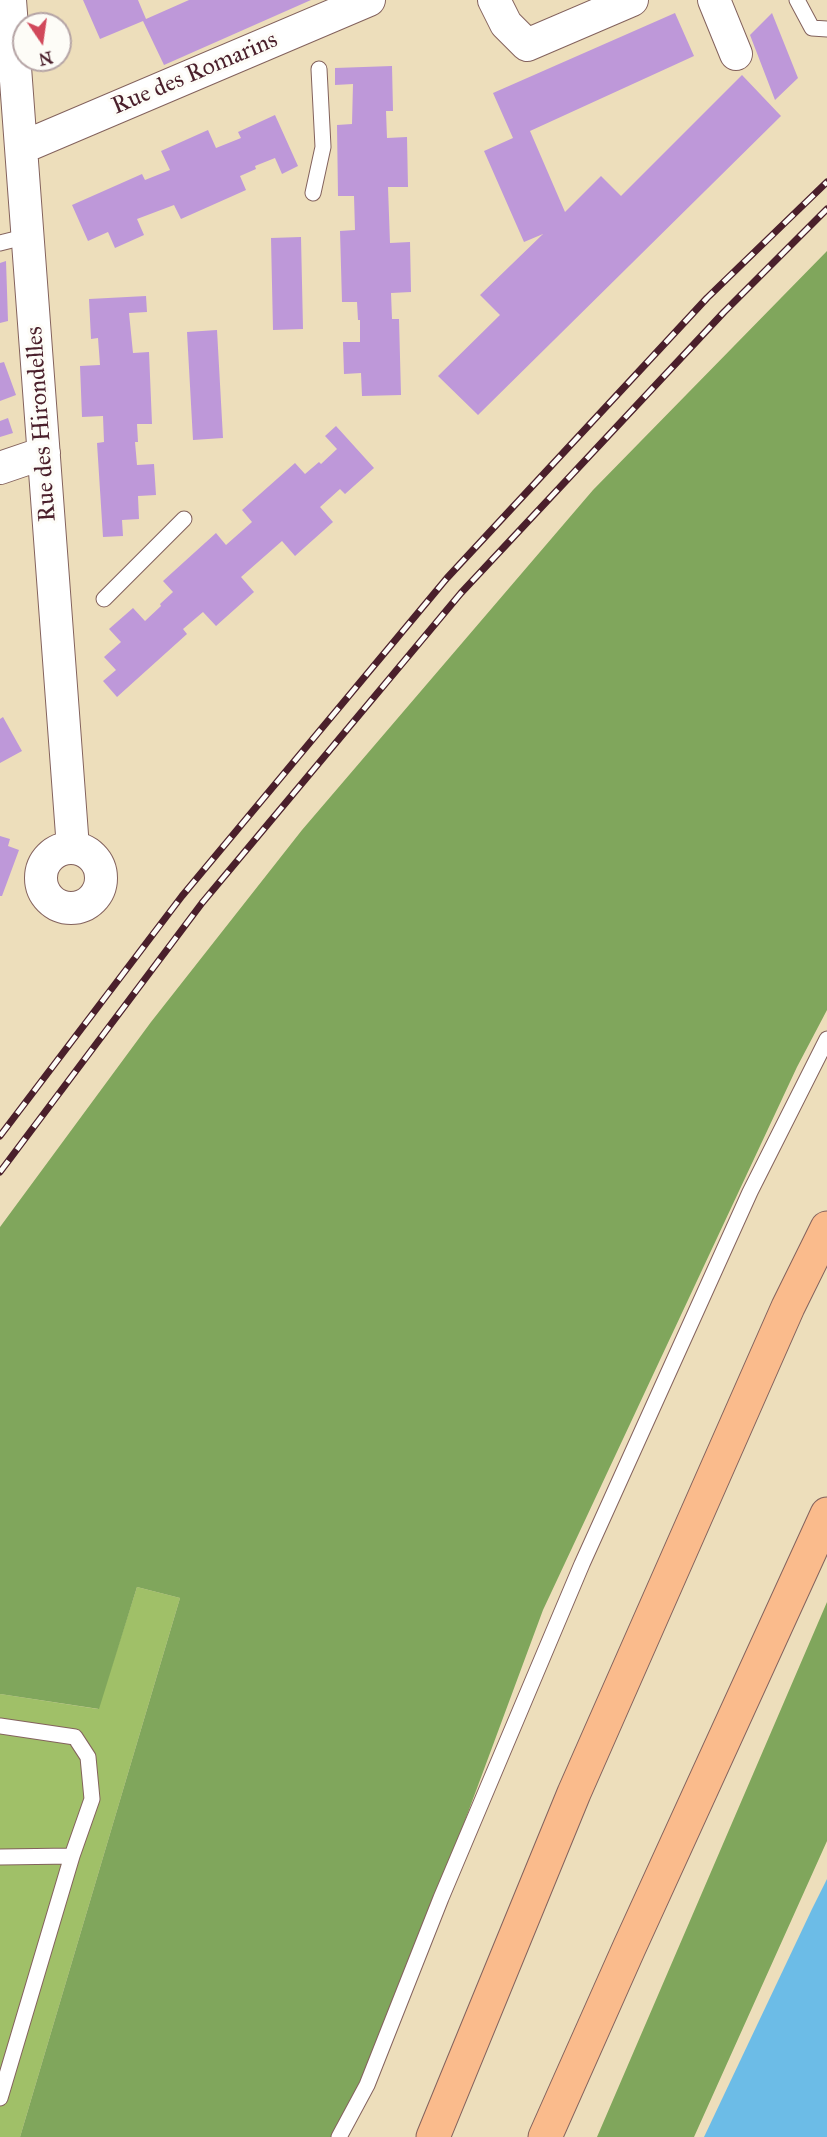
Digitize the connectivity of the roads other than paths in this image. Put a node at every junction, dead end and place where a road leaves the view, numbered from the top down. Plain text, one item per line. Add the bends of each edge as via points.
1 (10, 0) edge
2 (369, 0) edge
3 (494, 0) edge
4 (632, 0) edge
5 (714, 0) edge
6 (797, 0) edge
7 (827, 29) edge
8 (736, 54) dead end
9 (319, 69) dead end
10 (21, 148) junction
11 (313, 193) dead end
12 (13, 226) edge
13 (44, 453) junction
14 (0, 468) edge
15 (184, 519) dead end
16 (104, 599) dead end
17 (73, 848) dead end
18 (827, 1039) edge
19 (827, 1228) edge
20 (827, 1514) edge
21 (0, 1726) edge
22 (72, 1856) junction
23 (0, 1857) edge
24 (0, 2098) edge
25 (339, 2137) edge
26 (433, 2137) edge
27 (545, 2137) edge

1 - 10 street, Rue des Hirondelles
2 - 10 street, Rue des Romarins
3 - 4 street via 506,24 527,45
5 - 8 street
6 - 7 lane via 812,28
9 - 11 lane via 323,147
10 - 12 street, Rue des Hirondelles
12 - 13 street, Rue des Hirondelles
13 - 14 street
13 - 17 street, Rue des Hirondelles
15 - 16 lane
18 - 25 lane via 750,1192 582,1564 367,2085
19 - 26 highway via 788,1307 579,1782
20 - 27 highway
21 - 22 lane via 75,1737 88,1757 92,1799
22 - 23 lane
22 - 24 lane

